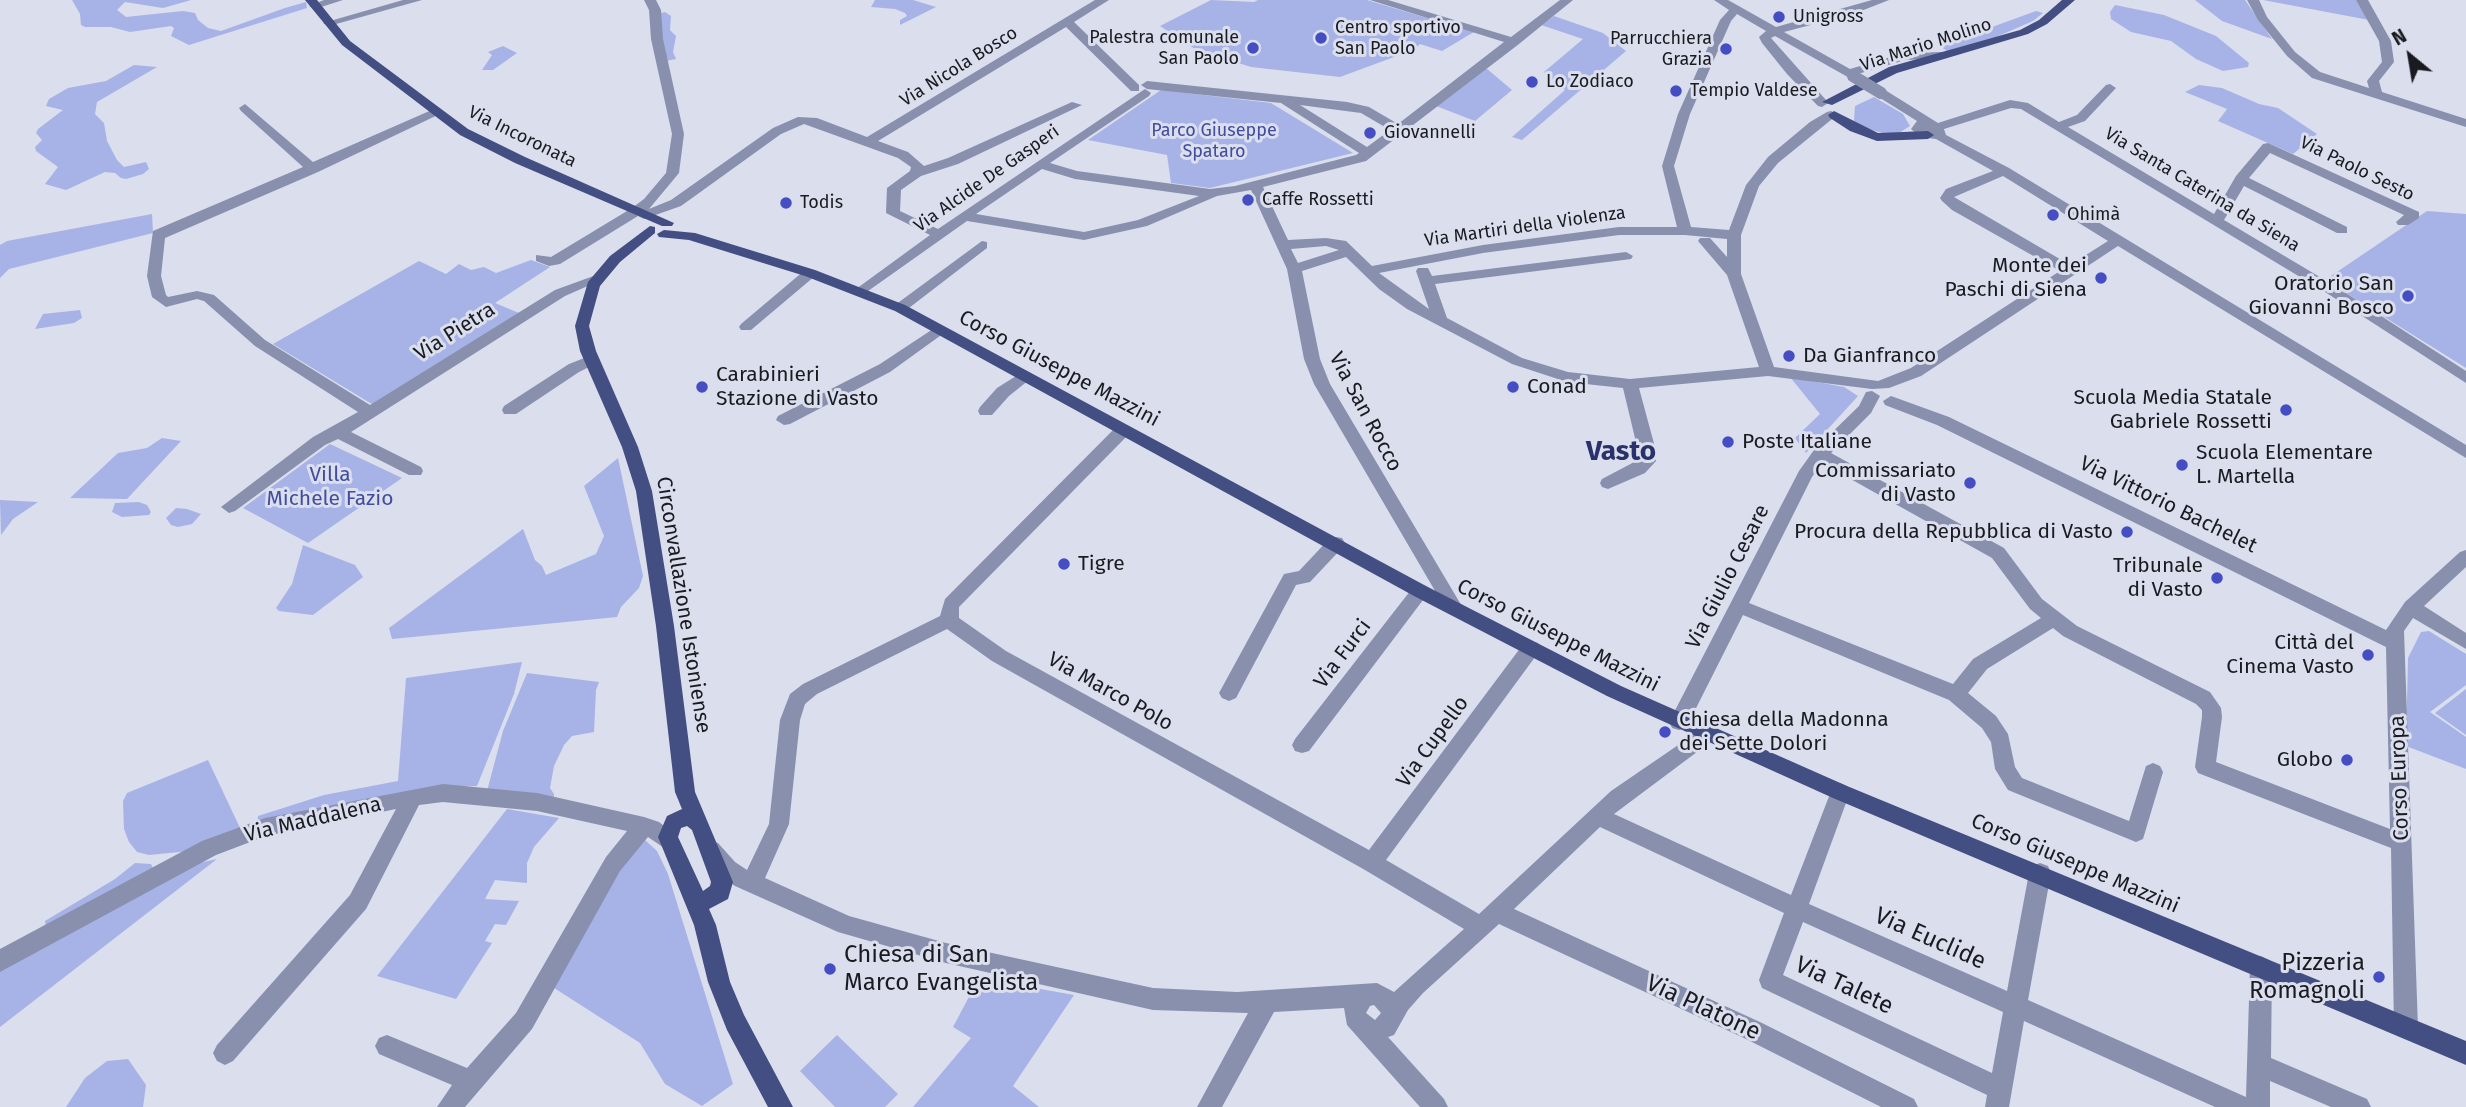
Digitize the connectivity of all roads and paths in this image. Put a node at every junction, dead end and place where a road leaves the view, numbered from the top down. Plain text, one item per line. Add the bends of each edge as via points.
1 (337, 0) edge
2 (416, 0) edge
3 (650, 0) edge
4 (1101, 0) edge
5 (1376, 0) edge
6 (1567, 0) edge
7 (1720, 0) edge
8 (1883, 0) edge
9 (2069, 0) edge
10 (2079, 0) edge
11 (2253, 0) edge
12 (2362, 0) edge
13 (313, 3) edge
14 (1735, 9) junction
15 (328, 23) junction
16 (1068, 23) junction
17 (1775, 31) junction
18 (1515, 42) junction
19 (1943, 56) junction
20 (1851, 75) junction
21 (2110, 88) dead end
22 (1140, 89) junction
23 (2377, 96) junction
24 (1284, 100) junction
25 (245, 108) dead end
26 (1832, 109) junction
27 (438, 112) junction
28 (1110, 115) junction
29 (2466, 123) edge
30 (1814, 125) junction
31 (2058, 126) junction
32 (1854, 128) junction
33 (1930, 129) junction
34 (1399, 130) junction
35 (875, 139) junction
36 (1368, 153) junction
37 (1040, 164) junction
38 (925, 168) junction
39 (313, 169) junction
40 (2004, 171) junction
41 (2241, 178) junction
42 (1255, 185) junction
43 (1220, 192) junction
44 (676, 203) junction
45 (964, 216) junction
46 (2217, 221) junction
47 (2403, 222) dead end
48 (655, 225) junction
49 (2342, 230) dead end
50 (1685, 231) junction
51 (939, 234) junction
52 (1704, 238) junction
53 (2119, 240) junction
54 (1734, 243) junction
55 (1282, 245) junction
56 (982, 246) dead end
57 (1350, 251) junction
58 (1626, 256) dead end
59 (541, 258) dead end
60 (1419, 261) junction
61 (1294, 269) junction
62 (1370, 271) junction
63 (2070, 271) junction
64 (810, 273) junction
65 (1734, 274) junction
66 (600, 276) junction
67 (1428, 281) junction
68 (861, 292) junction
69 (900, 308) junction
70 (1441, 322) junction
71 (746, 327) dead end
72 (939, 330) junction
73 (593, 360) junction
74 (1768, 371) junction
75 (1024, 376) junction
76 (2466, 378) edge
77 (1630, 384) junction
78 (1881, 395) junction
79 (510, 410) dead end
80 (986, 411) dead end
81 (370, 412) junction
82 (783, 420) dead end
83 (1123, 430) junction
84 (338, 432) junction
85 (2466, 452) edge
86 (1820, 454) junction
87 (415, 471) dead end
88 (1608, 483) dead end
89 (229, 507) dead end
90 (1336, 543) junction
91 (2465, 558) edge
92 (1420, 591) junction
93 (1738, 606) junction
94 (2411, 607) junction
95 (1454, 608) junction
96 (950, 619) junction
97 (2053, 619) junction
98 (2393, 642) junction
99 (2466, 642) edge
100 (1531, 648) junction
101 (1229, 693) dead end
102 (1956, 694) junction
103 (1679, 722) junction
104 (1706, 734) junction
105 (1302, 745) dead end
106 (2153, 772) dead end
107 (1840, 792) junction
108 (413, 797) junction
109 (1598, 816) junction
110 (680, 826) junction
111 (648, 827) junction
112 (2402, 843) junction
113 (710, 849) junction
114 (1372, 863) junction
115 (2040, 873) junction
116 (747, 881) junction
117 (718, 893) junction
118 (692, 894) junction
119 (1795, 908) junction
120 (1489, 920) junction
121 (705, 925) junction
122 (0, 961) edge
123 (2261, 967) junction
124 (1415, 985) junction
125 (1268, 1002) junction
126 (2016, 1006) junction
127 (1364, 1008) junction
128 (1393, 1016) junction
129 (2406, 1028) junction
130 (387, 1046) dead end
131 (225, 1053) dead end
132 (2466, 1053) edge
133 (1391, 1056) junction
134 (2258, 1064) junction
135 (472, 1082) junction
136 (1999, 1098) edge
137 (449, 1107) edge
138 (781, 1107) edge
139 (1209, 1107) edge
140 (1436, 1107) edge
141 (1906, 1107) edge
142 (2242, 1107) edge
143 (2258, 1107) edge
144 (2359, 1107) edge

1 - 13 street, Via Incoronata
2 - 15 street
3 - 48 street via 677,146 673,173 649,202
4 - 16 street
5 - 18 street
6 - 18 street
7 - 14 street
8 - 17 street
9 - 19 main road, Via Mario Molino via 2024,32
10 - 26 main road, Via Mario Molino via 2053,24 2030,35 1899,74
11 - 23 street via 2262,18 2305,68 2325,80
12 - 23 street via 2385,41 2388,62 2373,81
13 - 15 main road, Via Incoronata
14 - 17 street
14 - 50 street via 1684,114 1668,166
15 - 27 main road, Via Incoronata via 360,54
16 - 22 street
16 - 35 street, Via Nicola Bosco
17 - 20 street
17 - 26 street via 1766,41
18 - 34 street
19 - 20 street via 1896,59
19 - 26 main road, Via Mario Molino via 1879,76
20 - 33 street, bridge
21 - 31 street, Via Santa Caterina da Siena via 2081,118
22 - 24 street, Via Alcide De Gasperi via 1165,86
22 - 28 street, Via Alcide De Gasperi
23 - 29 street
24 - 34 street, Via Alcide De Gasperi via 1365,110
24 - 36 street
25 - 39 street
26 - 30 street
26 - 32 main road
27 - 39 street
27 - 48 main road, Via Incoronata via 479,141
28 - 37 street, Via Alcide De Gasperi
28 - 38 street via 1074,105 941,166
30 - 32 street
30 - 54 street via 1773,160 1753,186
31 - 33 street, Via Santa Caterina da Siena via 2024,106 2010,104
31 - 46 street, Via Santa Caterina da Siena
32 - 33 main road via 1877,137 1902,138
33 - 40 street
34 - 36 street
35 - 38 street
35 - 44 street via 813,121 797,121 776,131
36 - 42 street
37 - 43 street via 1075,175
37 - 45 street, Via Alcide De Gasperi
38 - 51 street via 894,188 892,213
39 - 81 street via 160,234 154,276 159,297 166,302 197,295 209,298 260,343
40 - 53 street
40 - 63 street via 1951,192 1947,198
41 - 46 street
41 - 47 street, Via Paolo Sesto via 2265,148 2275,149 2414,215
41 - 49 street
42 - 43 street
42 - 55 street, Via San Rocco
43 - 45 street via 1129,226 1084,236
44 - 48 street
44 - 48 street
45 - 51 street, Via Alcide De Gasperi
46 - 76 street, Via Santa Caterina da Siena
48 - 59 street via 555,261
48 - 64 main road, Corso Giuseppe Mazzini
48 - 66 main road
50 - 52 street
50 - 60 street, Via Martiri della Violenza via 1619,231
51 - 68 street, Via Alcide De Gasperi
52 - 54 street
52 - 65 street
53 - 63 street, Via Giulio Cesare
53 - 85 street
54 - 65 street
55 - 57 street via 1335,242
55 - 61 street, Via San Rocco
56 - 69 street
57 - 61 street
57 - 62 street, Via Vittorio Bachelet
58 - 67 street
60 - 62 street, Via Martiri della Violenza
60 - 67 street
61 - 95 street, Via San Rocco via 1307,338 1322,384
62 - 70 street, Via Vittorio Bachelet via 1402,300
63 - 78 street, Via Giulio Cesare
64 - 68 main road, Corso Giuseppe Mazzini
64 - 71 street
65 - 74 street
66 - 73 main road, Circonvallazione Istoniense via 589,295 582,326
66 - 81 street, Via Pietra via 561,293
67 - 70 street
68 - 69 main road, Corso Giuseppe Mazzini
69 - 72 main road, Corso Giuseppe Mazzini
70 - 77 street, Via Vittorio Bachelet via 1538,369 1583,380
72 - 75 main road, Corso Giuseppe Mazzini
72 - 82 street via 885,369
73 - 79 street
73 - 110 main road, Circonvallazione Istoniense via 644,491 685,792
74 - 77 street, Via Vittorio Bachelet
74 - 78 street, Via Vittorio Bachelet via 1847,382
75 - 80 street
75 - 83 main road, Corso Giuseppe Mazzini
77 - 88 street via 1649,457 1639,469
78 - 86 street, Via Giulio Cesare
78 - 98 street, Via Vittorio Bachelet
81 - 84 street, Via Pietra
83 - 90 main road, Corso Giuseppe Mazzini
83 - 96 street via 951,604
84 - 87 street
84 - 89 street, Via Pietra
86 - 93 street, Via Giulio Cesare
86 - 97 street via 1998,553 2025,592
90 - 92 main road, Corso Giuseppe Mazzini
90 - 101 street via 1304,576 1290,579
91 - 94 street, Corso Europa
92 - 95 main road, Corso Giuseppe Mazzini
92 - 105 street, Via Furci
93 - 102 street
93 - 103 street, Via Giulio Cesare
94 - 98 street, Corso Europa via 2400,619
94 - 99 street
95 - 100 main road, Corso Giuseppe Mazzini
96 - 114 street, Via Marco Polo via 999,656
96 - 116 street via 810,689 797,700 790,720 779,824
97 - 102 street via 1980,664
97 - 112 street via 2203,698 2212,717 2205,767
98 - 112 street, Corso Europa
100 - 103 main road, Corso Giuseppe Mazzini
100 - 114 street, Via Cupello
102 - 106 street via 1989,722 2001,740 2005,769 2015,784 2136,833
103 - 104 main road, Corso Giuseppe Mazzini
104 - 107 main road, Corso Giuseppe Mazzini
104 - 109 street via 1637,781
107 - 115 main road, Corso Giuseppe Mazzini
107 - 119 street, Via Talete
108 - 111 street, Via Maddalena via 486,795
108 - 122 street, Via Maddalena via 265,827 209,848
108 - 131 street via 358,902
109 - 119 street, Via Euclide
109 - 120 street
110 - 111 street, Via Maddalena
110 - 113 main road
110 - 118 main road
111 - 135 street via 614,864 524,1021
112 - 129 street, Corso Europa
113 - 116 street
113 - 117 main road via 721,876
114 - 120 street, Via Marco Polo
115 - 123 main road, Corso Giuseppe Mazzini
115 - 126 street
116 - 117 street
116 - 125 street via 846,925 946,953 1153,999
117 - 118 main road via 700,901
117 - 121 main road via 708,906
118 - 121 main road
119 - 126 street, Via Euclide
119 - 136 street, Via Talete via 1770,980
120 - 124 street
120 - 141 street, Via Platone via 1754,1031
121 - 138 main road via 735,1022
123 - 129 main road, Corso Giuseppe Mazzini
123 - 134 street
124 - 127 street
124 - 128 street
125 - 127 street via 1327,997
125 - 139 street
126 - 136 street
126 - 142 street, Via Euclide
127 - 128 street via 1389,1002
127 - 128 street via 1375,1031
127 - 133 street
128 - 133 street
129 - 132 main road, Corso Giuseppe Mazzini
130 - 135 street
133 - 140 street
134 - 143 street
134 - 144 street
135 - 137 street

